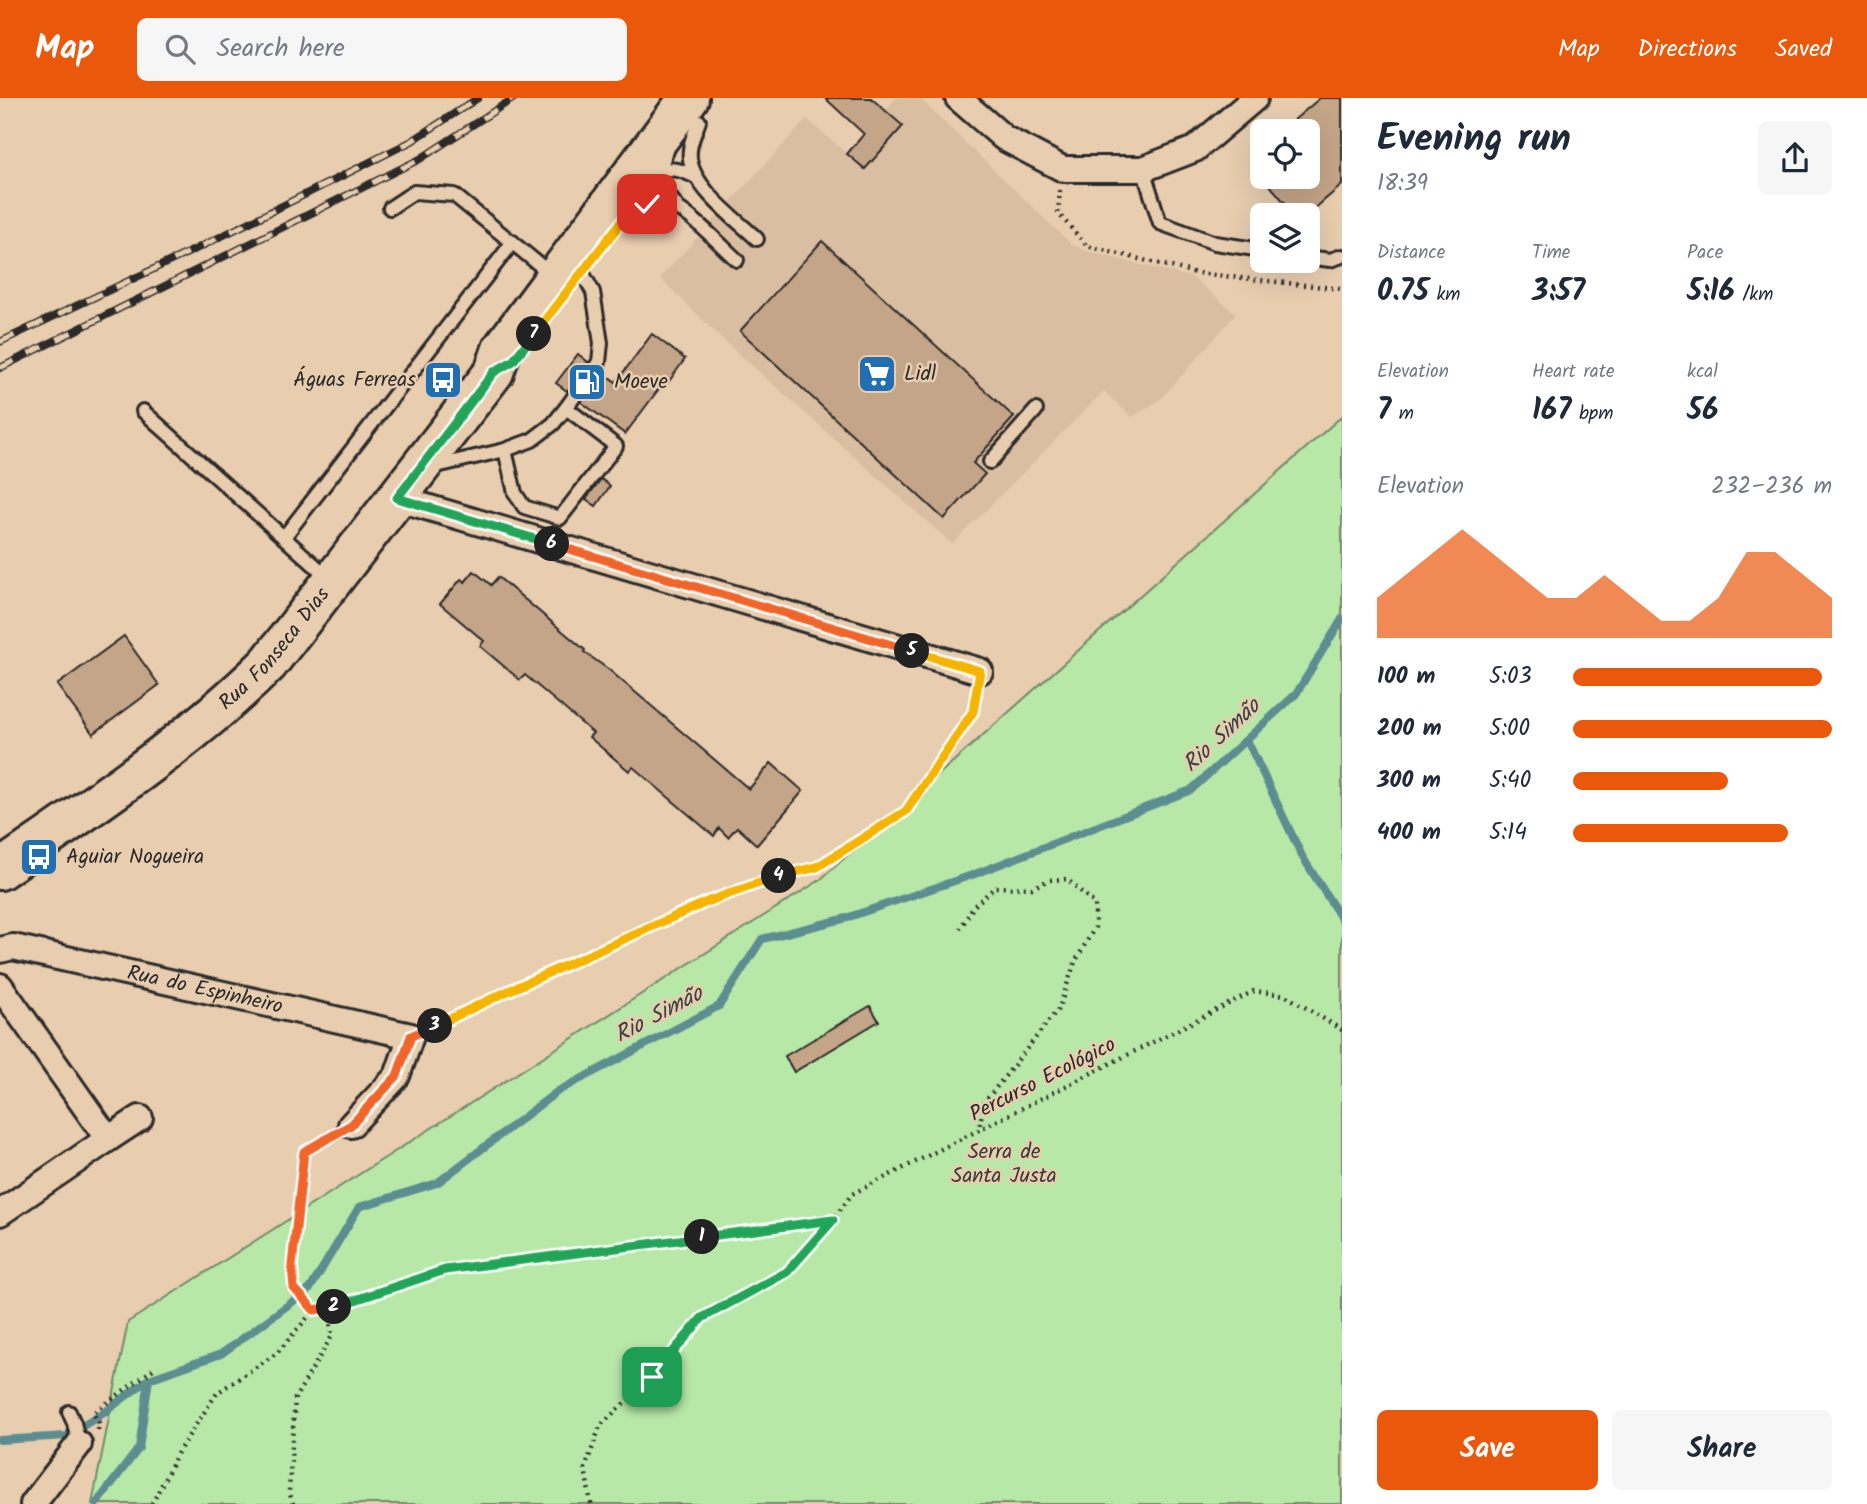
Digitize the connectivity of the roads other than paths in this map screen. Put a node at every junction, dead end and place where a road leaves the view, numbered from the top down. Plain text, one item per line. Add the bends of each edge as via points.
1 (957, 98) edge
2 (1255, 98) edge
3 (701, 104) edge
4 (1143, 169) junction
5 (679, 173) junction
6 (620, 207) junction
7 (390, 208) dead end
8 (680, 209) junction
9 (757, 239) dead end
10 (513, 242) junction
11 (1250, 248) edge
12 (1342, 256) edge
13 (1320, 259) edge
14 (737, 260) dead end
15 (567, 272) junction
16 (566, 408) junction
17 (1035, 410) dead end
18 (143, 411) dead end
19 (505, 450) junction
20 (990, 462) dead end
21 (407, 484) junction
22 (284, 537) junction
23 (333, 581) junction
24 (980, 671) road end
25 (1, 868) edge
26 (0, 950) edge
27 (0, 986) edge
28 (140, 1118) dead end
29 (351, 1125) road end
30 (108, 1139) junction
31 (0, 1213) edge
32 (75, 1429) dead end
33 (33, 1504) edge

1 - 4 street via 1004,138 1063,169
2 - 4 street via 1195,149
3 - 5 main road, Rua Fonseca Dias
3 - 6 main road, Rua Fonseca Dias
4 - 11 lane via 1160,223 1215,243
5 - 6 main road, Rua Fonseca Dias
5 - 8 lane via 667,195
5 - 9 lane via 706,191
6 - 8 lane via 664,202
6 - 15 main road, Rua Fonseca Dias
7 - 10 lane via 414,192 453,195
8 - 14 lane
10 - 15 lane
10 - 22 lane
12 - 13 lane
15 - 16 lane via 593,292 601,343 599,362
15 - 21 main road, Rua Fonseca Dias via 513,361 494,372
16 - 19 lane via 532,440
16 - 19 lane via 616,446 560,518 524,507 515,493
17 - 20 lane
18 - 22 lane
19 - 21 lane
21 - 23 main road, Rua Fonseca Dias
21 - 24 street
22 - 23 lane
23 - 25 main road, Rua Fonseca Dias via 268,664 230,702
26 - 29 street, Rua do Espinheiro via 13,947 411,1036 397,1076
27 - 30 street
28 - 30 street
30 - 31 street
32 - 33 street

